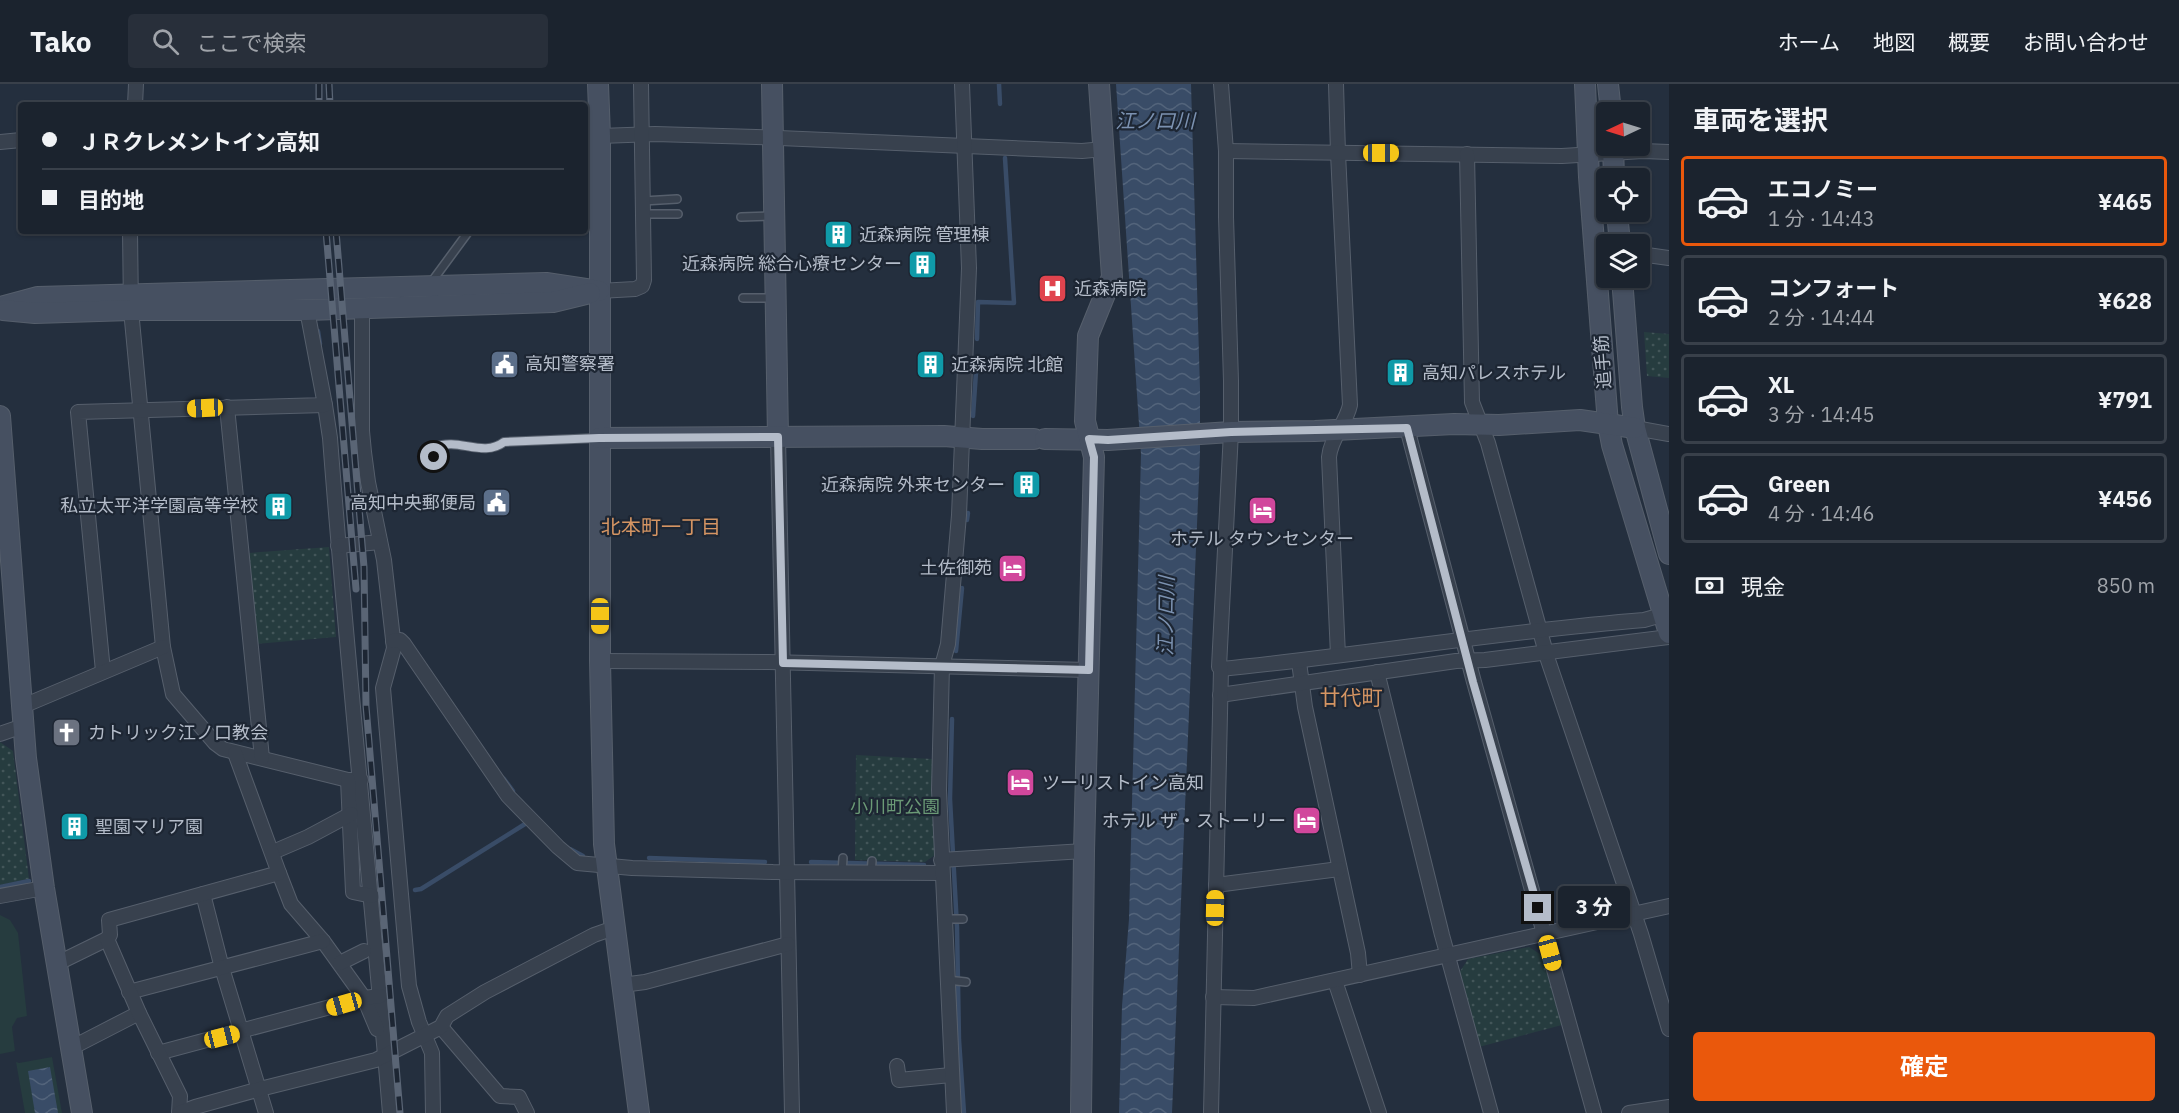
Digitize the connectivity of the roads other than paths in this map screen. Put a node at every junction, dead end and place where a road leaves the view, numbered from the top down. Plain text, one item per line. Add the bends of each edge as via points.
1 (135, 84) edge
2 (598, 84) edge
3 (641, 84) edge
4 (772, 84) edge
5 (962, 84) edge
6 (1099, 84) edge
7 (1221, 84) edge
8 (1336, 84) edge
9 (1585, 84) edge
10 (1608, 84) edge
11 (135, 102) edge
12 (1610, 102) edge
13 (643, 134) junction
14 (600, 136) junction
15 (773, 138) junction
16 (18, 140) edge
17 (0, 142) edge
18 (964, 144) junction
19 (1104, 149) junction
20 (1226, 151) junction
21 (1650, 151) edge
22 (1596, 152) edge
23 (1669, 152) edge
24 (1338, 153) junction
25 (1467, 154) junction
26 (1588, 154) junction
27 (677, 199) dead end
28 (643, 208) junction
29 (678, 213) dead end
30 (774, 216) junction
31 (741, 217) dead end
32 (130, 234) edge
33 (467, 234) edge
34 (1598, 234) edge
35 (1650, 255) edge
36 (1669, 258) edge
37 (429, 286) junction
38 (1602, 288) edge
39 (1623, 288) edge
40 (599, 291) junction
41 (743, 298) dead end
42 (775, 298) junction
43 (131, 302) junction
44 (0, 308) edge
45 (362, 308) junction
46 (307, 310) junction
47 (325, 405) junction
48 (227, 407) junction
49 (140, 411) junction
50 (0, 416) edge
51 (1479, 424) junction
52 (1608, 424) junction
53 (1407, 428) junction
54 (1635, 428) junction
55 (1340, 429) junction
56 (1231, 432) junction
57 (1669, 434) edge
58 (778, 437) junction
59 (962, 437) junction
60 (599, 438) junction
61 (1089, 439) junction
62 (434, 457) dead end
63 (380, 542) junction
64 (338, 546) junction
65 (1669, 554) edge
66 (6, 557) edge
67 (1668, 624) edge
68 (1540, 631) junction
69 (1462, 639) junction
70 (393, 641) junction
71 (163, 646) junction
72 (1546, 653) junction
73 (1338, 655) junction
74 (600, 661) junction
75 (1468, 661) junction
76 (1299, 662) junction
77 (783, 663) junction
78 (942, 666) junction
79 (1221, 669) junction
80 (1089, 670) junction
81 (103, 671) junction
82 (1377, 672) junction
83 (1302, 683) junction
84 (1220, 695) junction
85 (23, 706) junction
86 (23, 726) junction
87 (0, 734) edge
88 (235, 753) junction
89 (262, 758) junction
90 (354, 780) junction
91 (351, 813) junction
92 (1084, 851) junction
93 (273, 852) junction
94 (843, 858) dead end
95 (948, 863) junction
96 (606, 866) junction
97 (1340, 870) junction
98 (786, 872) junction
99 (279, 873) junction
100 (842, 873) junction
101 (1216, 885) junction
102 (44, 888) junction
103 (203, 894) junction
104 (0, 896) edge
105 (372, 896) junction
106 (1669, 906) edge
107 (1634, 915) junction
108 (946, 919) junction
109 (963, 919) dead end
110 (614, 928) junction
111 (1545, 933) junction
112 (107, 939) junction
113 (323, 941) junction
114 (788, 944) junction
115 (364, 951) dead end
116 (1448, 955) junction
117 (340, 963) junction
118 (56, 964) junction
119 (222, 968) junction
120 (1360, 975) junction
121 (947, 980) junction
122 (1335, 981) junction
123 (966, 982) dead end
124 (622, 985) junction
125 (129, 992) junction
126 (380, 996) junction
127 (1213, 997) junction
128 (364, 998) junction
129 (139, 1013) junction
130 (441, 1027) junction
131 (377, 1029) dead end
132 (1669, 1029) edge
133 (243, 1032) junction
134 (424, 1036) junction
135 (71, 1048) junction
136 (159, 1053) junction
137 (385, 1054) junction
138 (897, 1066) dead end
139 (951, 1075) junction
140 (260, 1089) junction
141 (1669, 1107) edge
142 (82, 1113) edge
143 (179, 1113) edge
144 (267, 1113) edge
145 (390, 1113) edge
146 (433, 1113) edge
147 (526, 1113) edge
148 (639, 1113) edge
149 (792, 1113) edge
150 (954, 1113) edge
151 (1081, 1113) edge
152 (1211, 1113) edge
153 (1379, 1113) edge
154 (1491, 1113) edge
155 (1594, 1113) edge
156 (1629, 1113) edge

1 - 11 street
2 - 14 street
3 - 13 street
4 - 15 street
5 - 18 street
6 - 19 street
7 - 20 street
8 - 24 street
9 - 26 street, 追手筋
10 - 12 street
13 - 14 street
13 - 15 street
13 - 28 street
14 - 40 street via 596,218
15 - 18 street
15 - 30 street
16 - 17 street
18 - 19 street
18 - 59 street via 969,268
19 - 61 street via 1112,277 1088,336 1085,421
20 - 24 street
20 - 56 street
21 - 23 street
22 - 26 street
24 - 25 street
24 - 55 street via 1350,405
25 - 26 street
25 - 51 street via 1472,402
26 - 34 street, 追手筋
27 - 28 lane
28 - 29 lane
28 - 40 street via 642,286
30 - 31 lane
30 - 42 street
32 - 43 street
33 - 37 lane
35 - 36 street
37 - 40 street via 546,283
37 - 43 street
38 - 52 street, 追手筋
39 - 54 street, 追手筋
40 - 45 street via 553,302
40 - 60 street
41 - 42 lane
42 - 58 street
43 - 44 street via 35,313
43 - 46 street
43 - 49 street
45 - 46 street
45 - 63 street via 362,431
46 - 47 street
47 - 48 street
47 - 64 street
48 - 49 street
48 - 89 street
49 - 71 street
49 - 81 street via 78,412
50 - 66 street
51 - 52 street via 1580,420
51 - 53 street
51 - 68 street via 1488,443
52 - 54 street
52 - 67 street, 追手筋
53 - 55 street
53 - 69 street
54 - 57 street
54 - 65 street, 追手筋
55 - 56 street
55 - 73 street via 1332,441 1329,457
56 - 61 street
56 - 79 street
58 - 59 street
58 - 60 street
58 - 77 street
59 - 61 street
59 - 78 street via 949,633
60 - 62 lane via 504,442 497,447 440,445
60 - 74 street
61 - 80 street via 1094,457
63 - 64 street
63 - 70 street
64 - 90 street
66 - 85 street
67 - 68 street via 1644,620
67 - 72 street
68 - 69 street
68 - 72 street
69 - 73 street
69 - 75 street
70 - 96 street via 404,644 508,796 533,824 577,862
70 - 134 street via 394,655 383,688 409,986
71 - 81 street
71 - 88 street via 173,694 215,743
72 - 75 street
72 - 107 street
73 - 76 street
74 - 77 street
74 - 96 street
75 - 82 street
75 - 111 street
76 - 79 street
76 - 83 street
77 - 78 street
77 - 98 street
78 - 80 street
78 - 95 street via 939,790
79 - 84 street
80 - 92 street
81 - 85 street
82 - 83 street
82 - 116 street
83 - 84 street
83 - 97 street
84 - 101 street
85 - 86 street
86 - 87 street
86 - 102 street
88 - 89 street
88 - 93 street
89 - 90 street
90 - 91 street
90 - 105 street
91 - 93 street
91 - 105 street via 353,892
92 - 95 street
92 - 151 street
93 - 99 street
94 - 100 lane
95 - 100 street via 871,867
95 - 108 street
96 - 98 street
96 - 110 street
97 - 101 street
97 - 120 street
98 - 100 street
98 - 114 street
99 - 103 street
99 - 113 street via 291,904
101 - 127 street
102 - 104 street
102 - 118 street
103 - 112 street via 109,920
103 - 119 street
105 - 126 street
106 - 107 street
107 - 111 street
107 - 132 street
108 - 109 lane
108 - 121 street
110 - 124 street
110 - 130 street via 485,992 447,1016
111 - 116 street
111 - 155 street
112 - 118 street
112 - 125 street
113 - 117 street
113 - 119 street
114 - 124 street
114 - 149 street
115 - 117 street
116 - 120 street
116 - 154 street
117 - 128 street
118 - 135 street
119 - 125 street
119 - 133 street
120 - 122 street
121 - 123 lane
121 - 139 street
122 - 127 street via 1254,998
122 - 153 street
124 - 148 street
125 - 129 street
126 - 128 street
126 - 137 street
127 - 152 street
128 - 131 street
128 - 133 street
129 - 135 street
129 - 136 street
130 - 134 street
130 - 147 street via 500,1096 519,1097
133 - 136 street
133 - 140 street
134 - 137 street
134 - 146 street via 432,1053
135 - 142 street
136 - 143 street via 180,1096
137 - 140 street via 376,1060
137 - 145 street
138 - 139 street via 899,1080
139 - 150 street
140 - 143 street
140 - 144 street
141 - 156 street

